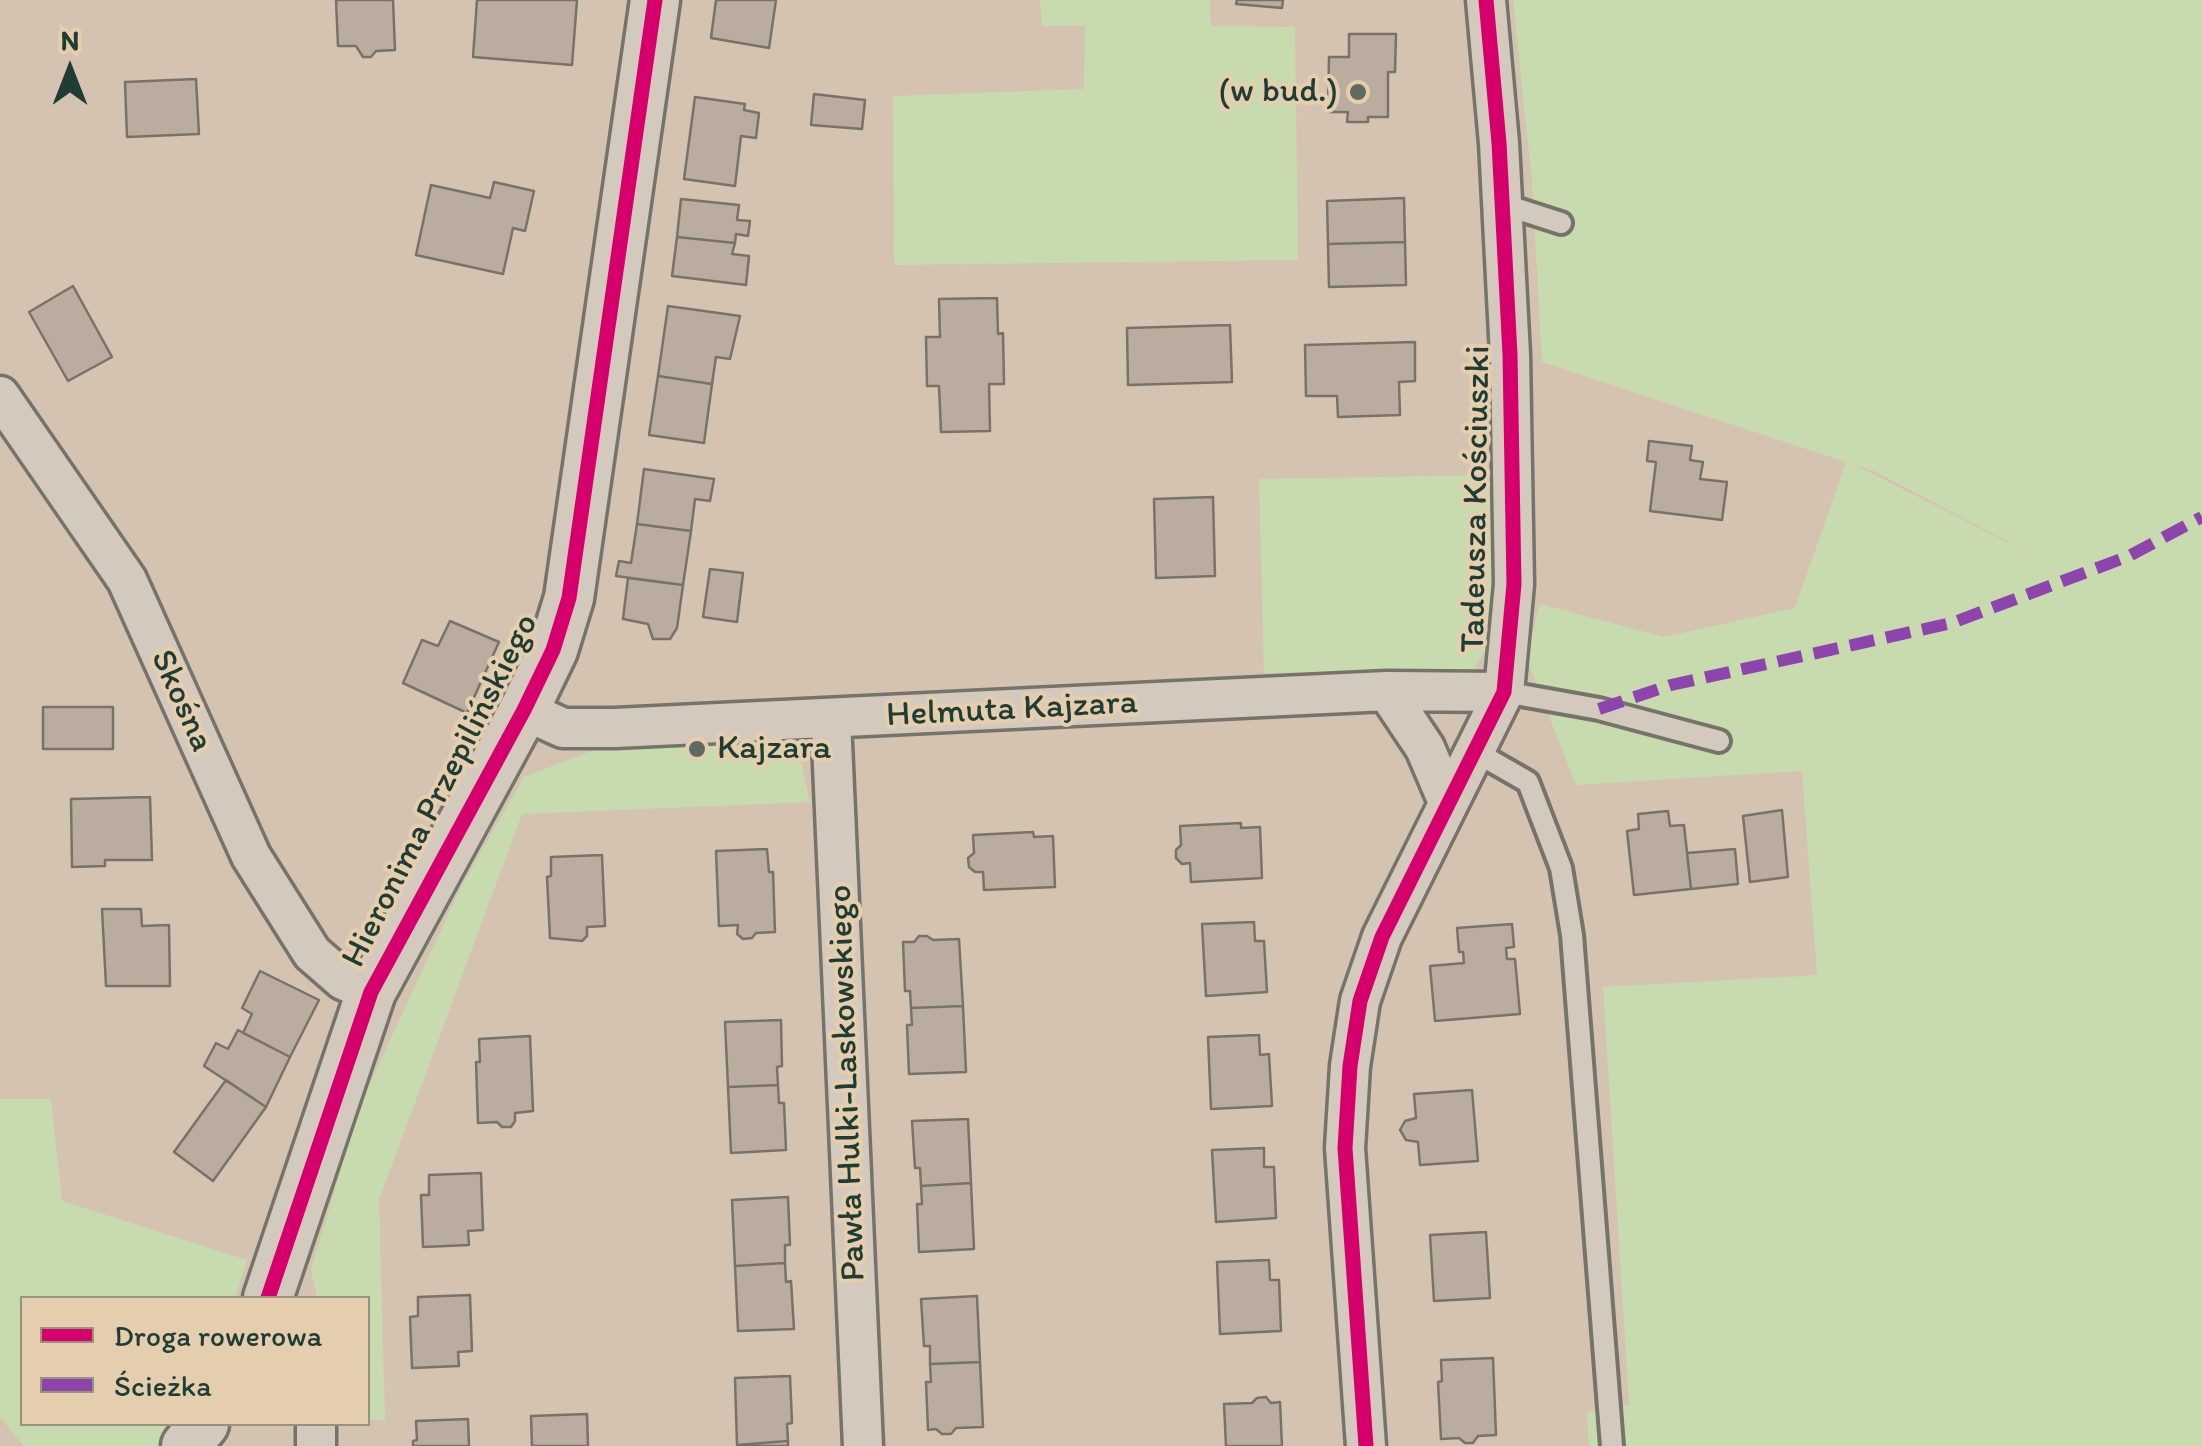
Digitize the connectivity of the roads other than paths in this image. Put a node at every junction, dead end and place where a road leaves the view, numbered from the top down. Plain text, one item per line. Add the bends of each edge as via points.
1 (655, 0) edge
2 (1486, 0) edge
3 (1502, 204) junction
4 (1561, 222) dead end
5 (0, 396) edge
6 (1387, 692) junction
7 (1504, 692) junction
8 (524, 710) junction
9 (831, 720) junction
10 (1719, 741) dead end
11 (1474, 751) junction
12 (1448, 802) junction
13 (371, 992) junction
14 (269, 1296) edge
15 (202, 1426) edge
16 (186, 1446) edge
17 (863, 1446) edge
18 (1366, 1446) edge
19 (1612, 1446) edge

1 - 8 street, Hieronima Przepilińskiego via 569,598
2 - 3 street, Tadeusza Kościuszki
3 - 4 lane
3 - 7 street, Tadeusza Kościuszki via 1514,584
5 - 13 street, Skośna via 127,580 251,856 312,953 343,980
6 - 7 street, Helmuta Kajzara
6 - 9 street, Helmuta Kajzara
6 - 12 street via 1425,748
7 - 10 lane via 1598,708
7 - 11 street, Tadeusza Kościuszki
8 - 9 street, Helmuta Kajzara via 562,728
8 - 13 street, Hieronima Przepilińskiego
9 - 17 street, Pawła Hulki-Laskowskiego
11 - 12 street, Tadeusza Kościuszki
11 - 19 lane via 1528,782 1561,868 1572,935
12 - 18 street, Tadeusza Kościuszki via 1382,937 1360,1001 1350,1066 1345,1148
13 - 14 street, Hieronima Przepilińskiego
15 - 16 street

